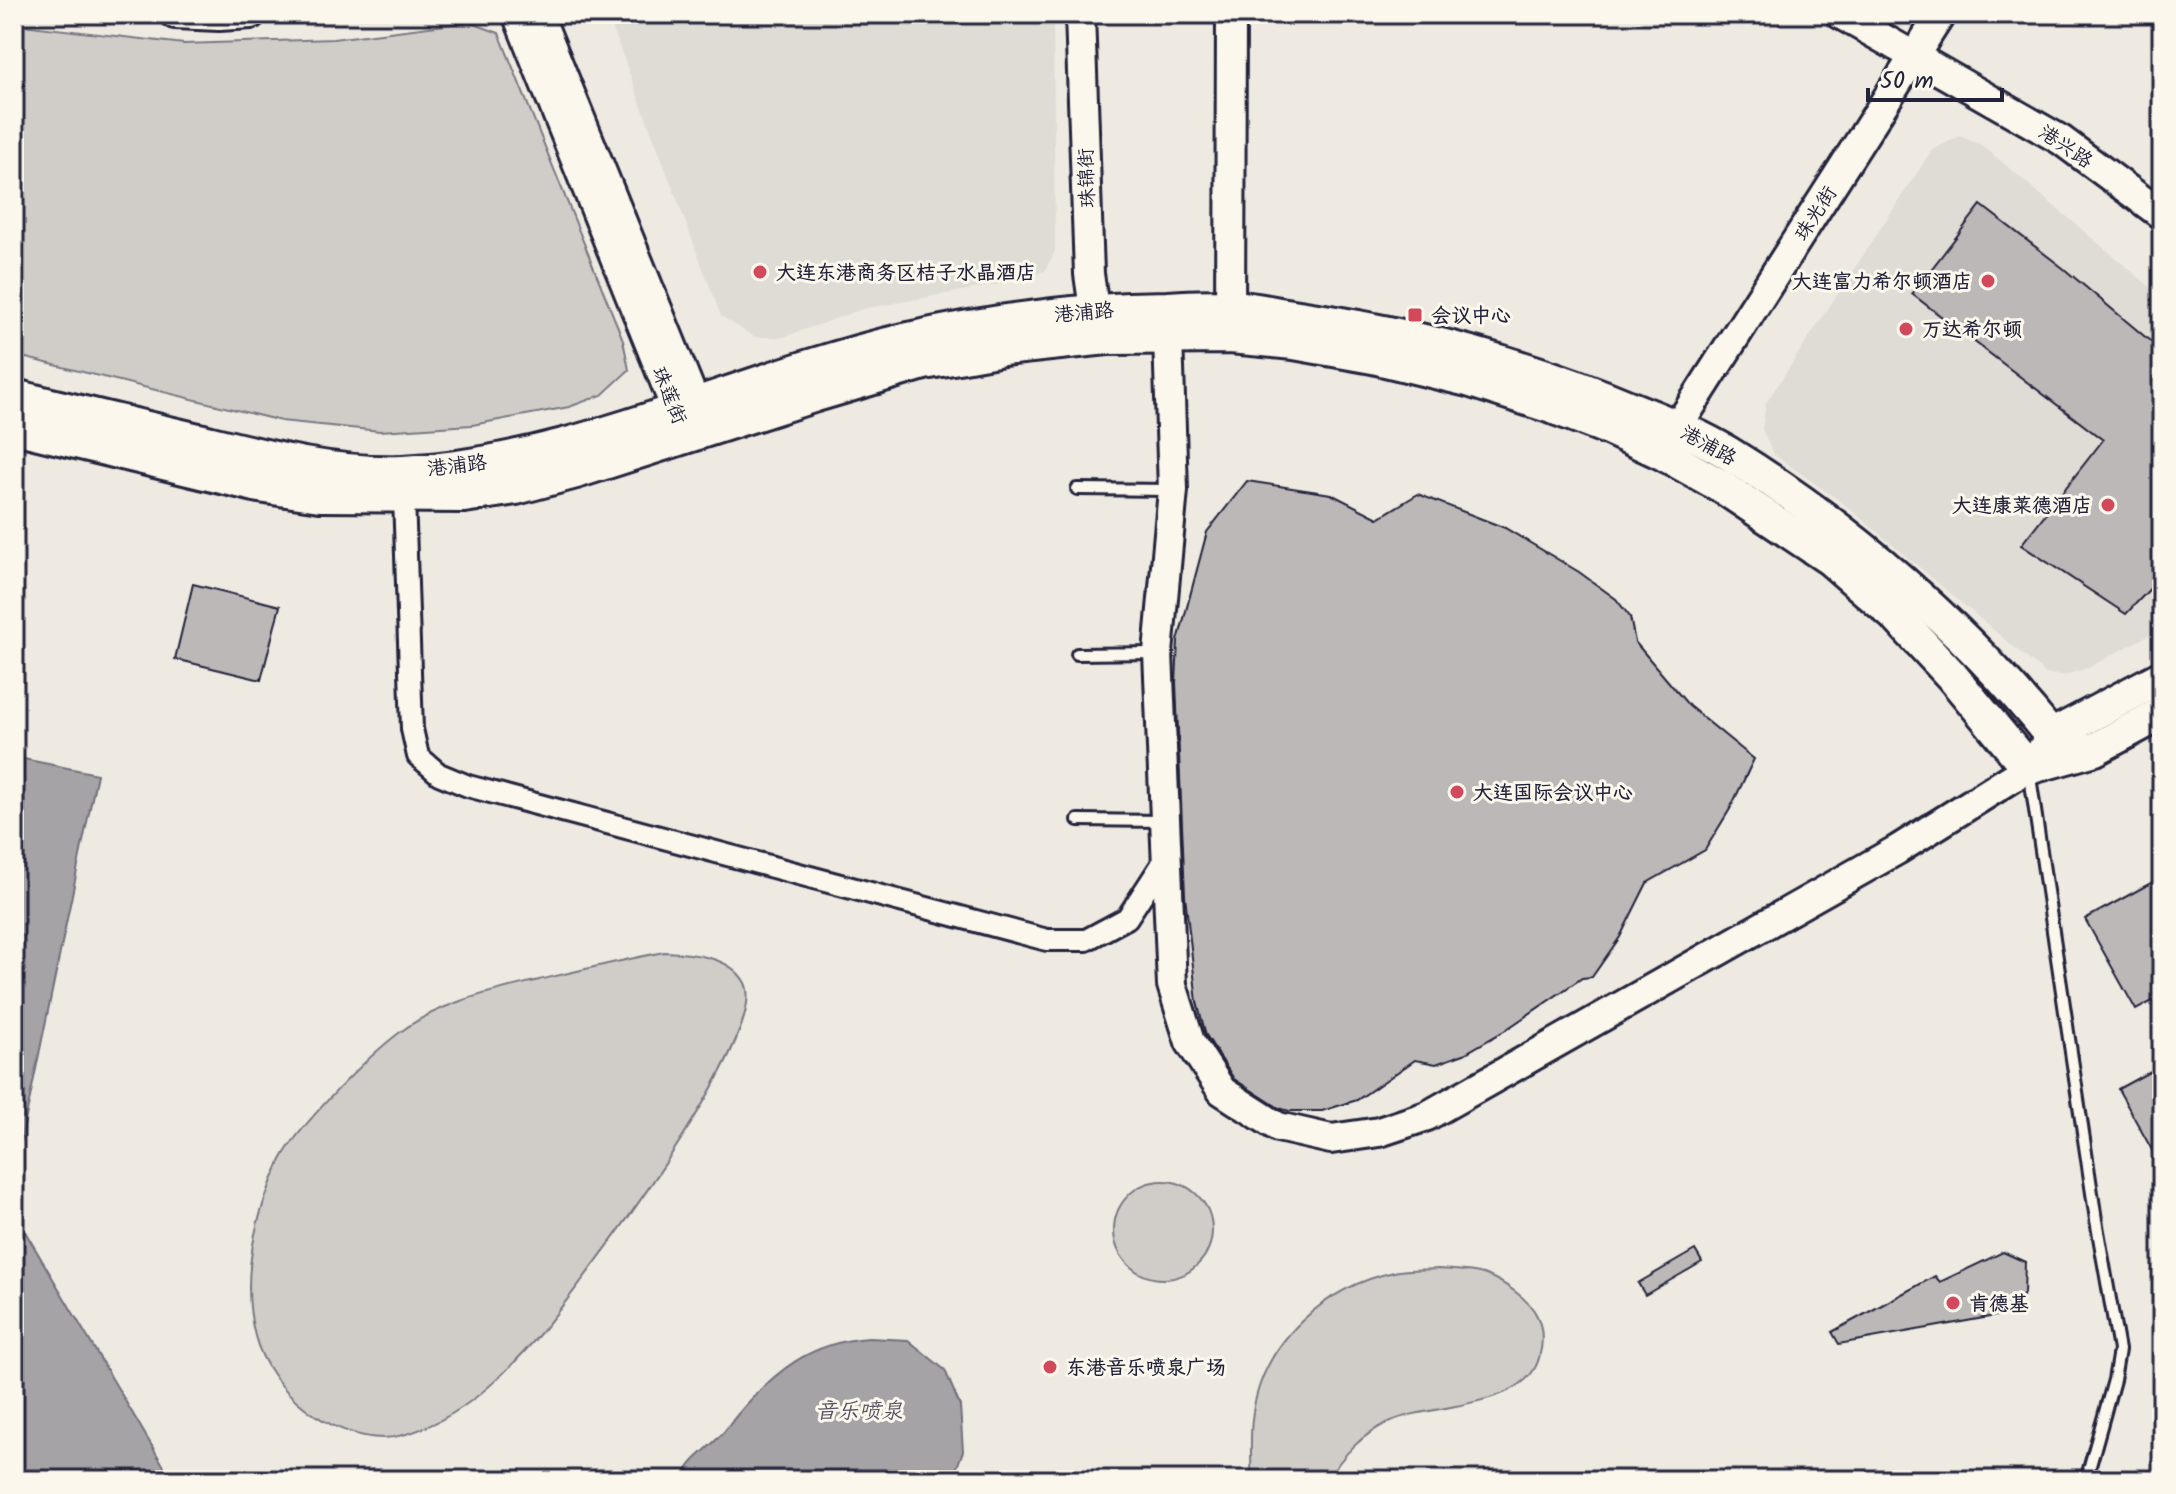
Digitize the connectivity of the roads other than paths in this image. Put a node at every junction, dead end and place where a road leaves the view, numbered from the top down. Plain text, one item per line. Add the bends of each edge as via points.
1 (175, 14) edge
2 (251, 14) edge
3 (517, 14) edge
4 (538, 14) edge
5 (1080, 14) edge
6 (1231, 14) edge
7 (1840, 14) edge
8 (1941, 14) edge
9 (1916, 57) junction
10 (2162, 215) edge
11 (1094, 309) junction
12 (1230, 322) junction
13 (1168, 337) junction
14 (1107, 338) junction
15 (14, 396) edge
16 (689, 417) junction
17 (14, 427) edge
18 (1669, 440) junction
19 (1077, 489) dead end
20 (1173, 490) junction
21 (404, 497) junction
22 (1158, 653) junction
23 (1077, 654) dead end
24 (2162, 677) edge
25 (2162, 713) edge
26 (2051, 736) junction
27 (2028, 768) junction
28 (1078, 820) dead end
29 (1165, 821) junction
30 (1166, 858) junction
31 (2086, 1480) edge

1 - 2 main road
3 - 16 main road, 珠莲街
4 - 16 main road, 珠莲街
5 - 11 main road, 珠锦街
6 - 12 main road
7 - 9 main road, 港兴路
8 - 9 main road, 珠光街
9 - 10 main road, 港兴路 via 2061,140
9 - 18 main road, 珠光街
11 - 12 main road, 港浦路
11 - 14 main road, 珠锦街
11 - 16 main road, 港浦路 via 901,341
12 - 13 main road, 港浦路
12 - 18 main road, 港浦路 via 1294,343 1468,380 1582,419
13 - 14 main road, 港浦路
13 - 20 main road
14 - 16 main road, 港浦路 via 924,363 816,395
15 - 16 main road, 港浦路 via 263,456 398,472 533,454
16 - 21 main road, 港浦路 via 516,488
17 - 21 main road, 港浦路 via 259,486 320,495
18 - 26 main road, 港浦路 via 1739,460 1893,573 1971,645
18 - 27 main road, 港浦路 via 1721,486 1830,559 1898,618
19 - 20 lane
20 - 22 main road
21 - 30 street via 412,729 418,756 439,774 1047,940 1086,940 1127,918
22 - 23 lane
22 - 29 main road
24 - 26 main road
25 - 27 main road via 2095,749
26 - 27 main road
27 - 30 main road via 1897,850 1427,1116 1379,1132 1331,1139 1278,1127 1222,1091 1190,1042 1172,985
27 - 31 lane via 2119,1350
28 - 29 lane
29 - 30 main road

